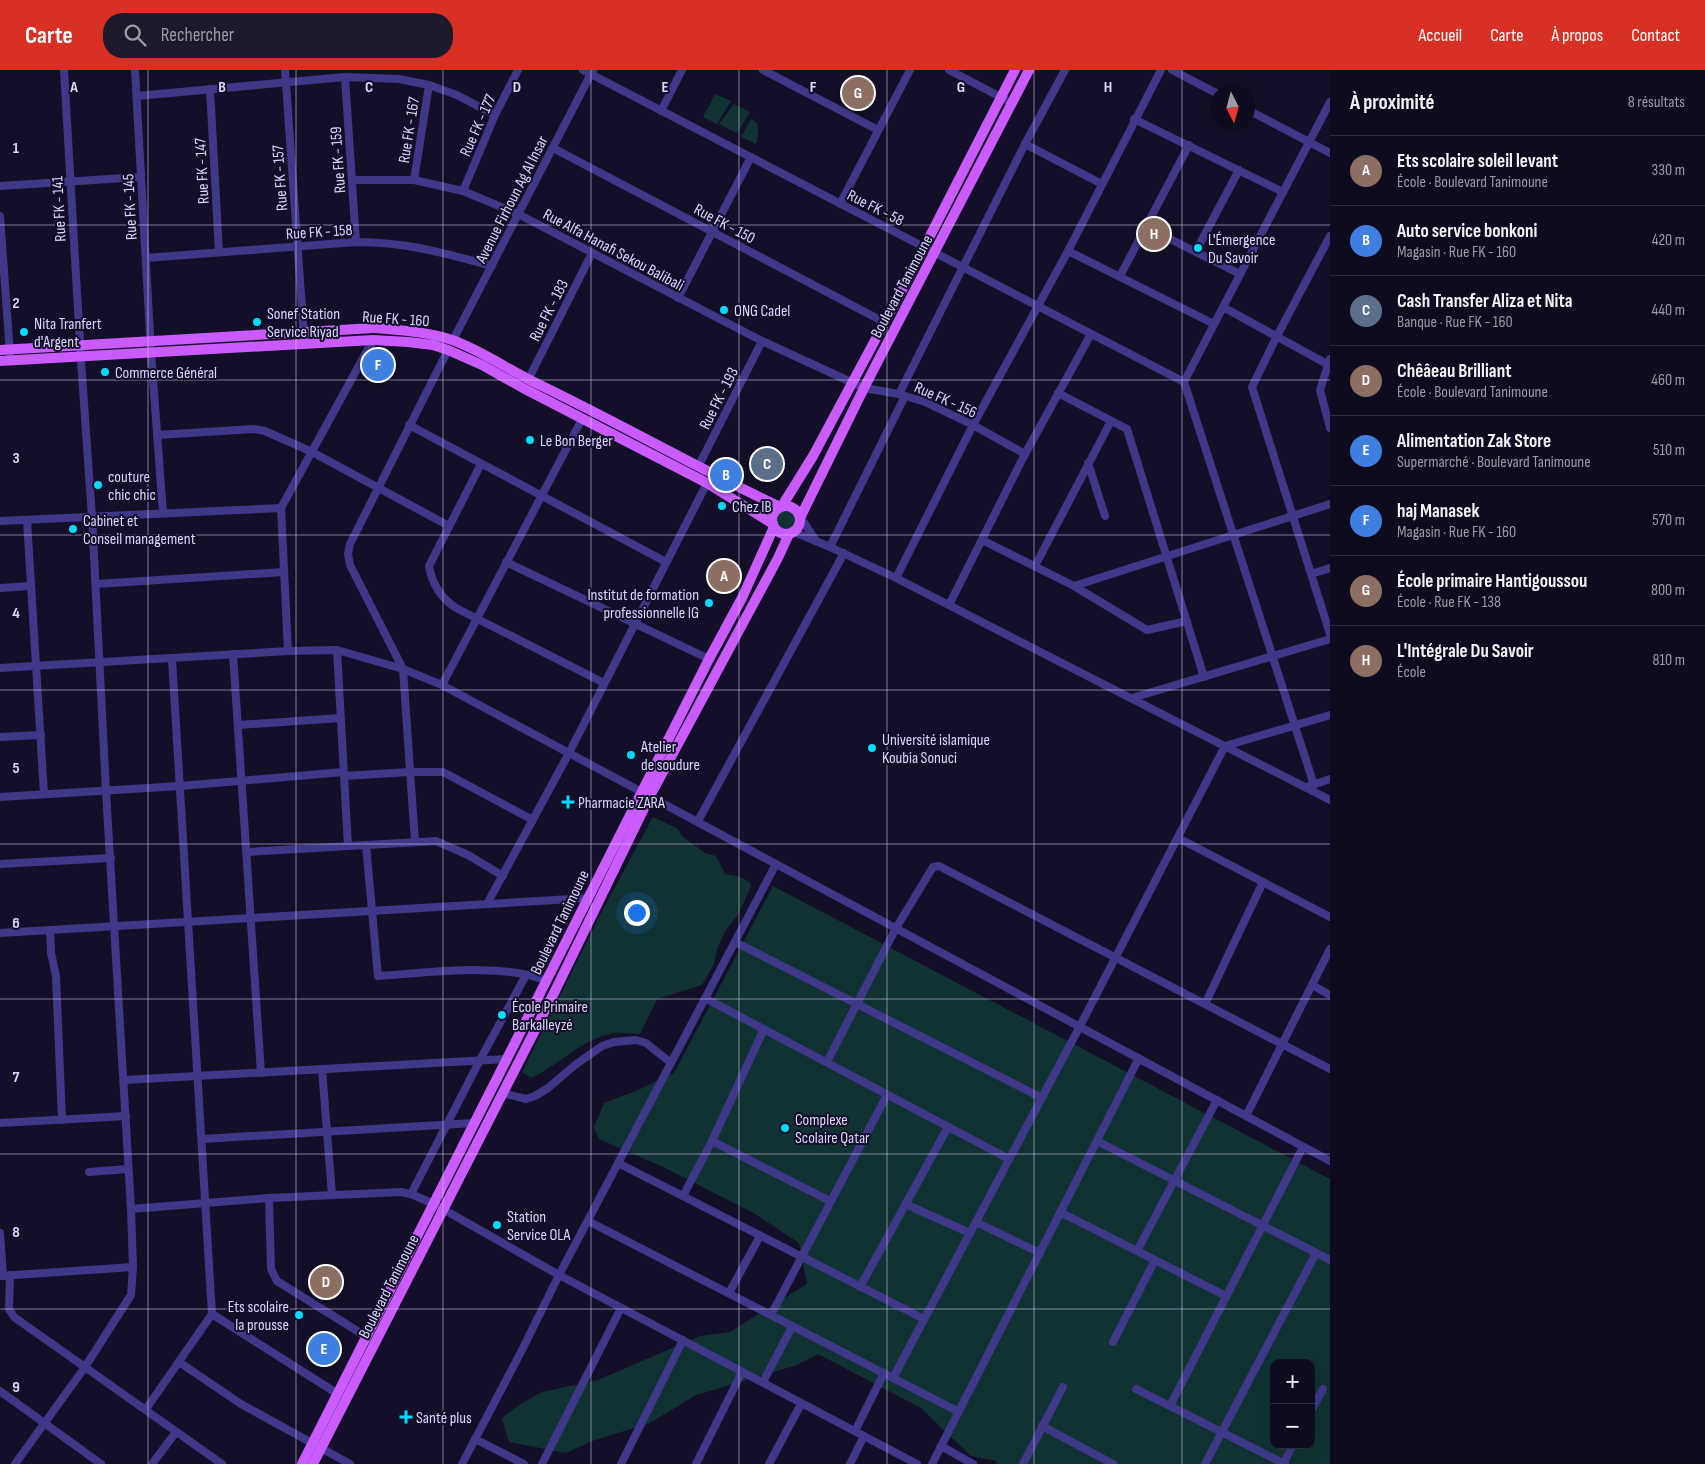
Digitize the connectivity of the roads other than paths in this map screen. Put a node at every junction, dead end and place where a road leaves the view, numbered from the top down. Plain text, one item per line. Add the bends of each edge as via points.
1 (64, 70) edge
2 (135, 70) edge
3 (285, 70) edge
4 (518, 70) edge
5 (682, 70) edge
6 (763, 70) edge
7 (910, 70) edge
8 (949, 70) edge
9 (1015, 70) edge
10 (1029, 70) edge
11 (1065, 70) edge
12 (1161, 70) edge
13 (1172, 70) edge
14 (589, 71) edge
15 (773, 72) edge
16 (345, 77) junction
17 (286, 83) junction
18 (430, 84) junction
19 (210, 89) junction
20 (1210, 90) edge
21 (137, 96) junction
22 (1001, 97) junction
23 (1330, 102) edge
24 (1012, 103) junction
25 (661, 111) junction
26 (1255, 114) edge
27 (495, 115) junction
28 (1134, 119) junction
29 (878, 130) junction
30 (1309, 142) junction
31 (1025, 144) junction
32 (1189, 145) junction
33 (552, 148) junction
34 (1330, 152) edge
35 (751, 157) junction
36 (1239, 170) junction
37 (141, 177) junction
38 (352, 180) junction
39 (414, 180) junction
40 (70, 182) junction
41 (1102, 184) junction
42 (0, 186) edge
43 (463, 191) junction
44 (1283, 192) junction
45 (840, 204) junction
46 (518, 214) junction
47 (0, 216) edge
48 (1146, 226) junction
49 (713, 232) junction
50 (1330, 236) edge
51 (356, 242) junction
52 (298, 246) junction
53 (924, 247) junction
54 (1068, 251) junction
55 (1196, 251) junction
56 (219, 252) junction
57 (592, 253) junction
58 (935, 253) junction
59 (146, 258) junction
60 (492, 266) junction
61 (963, 267) junction
62 (1240, 274) junction
63 (1120, 276) junction
64 (678, 298) junction
65 (1038, 306) junction
66 (1223, 307) junction
67 (884, 322) junction
68 (1214, 324) junction
69 (304, 333) junction
70 (1091, 334) junction
71 (1277, 336) junction
72 (373, 340) junction
73 (434, 340) junction
74 (762, 342) junction
75 (305, 344) junction
76 (450, 345) junction
77 (151, 347) junction
78 (81, 351) junction
79 (5, 355) edge
80 (1329, 361) edge
81 (528, 380) junction
82 (1184, 382) junction
83 (852, 383) junction
84 (864, 388) junction
85 (1058, 393) junction
86 (902, 395) junction
87 (582, 419) junction
88 (1111, 421) junction
89 (409, 425) junction
90 (973, 425) junction
91 (1330, 428) edge
92 (157, 435) junction
93 (312, 452) junction
94 (1025, 454) junction
95 (1088, 463) junction
96 (481, 464) junction
97 (698, 467) junction
98 (707, 483) junction
99 (378, 489) junction
100 (541, 496) junction
101 (1330, 504) edge
102 (781, 506) junction
103 (280, 508) junction
104 (163, 513) junction
105 (1105, 516) dead end
106 (1293, 516) junction
107 (92, 517) junction
108 (801, 517) junction
109 (27, 520) junction
110 (0, 522) edge
111 (773, 525) junction
112 (449, 526) junction
113 (792, 533) junction
114 (1233, 535) junction
115 (982, 540) junction
116 (816, 541) junction
117 (830, 546) junction
118 (844, 553) junction
119 (1167, 556) junction
120 (506, 562) junction
121 (666, 562) junction
122 (1035, 566) junction
123 (1330, 568) edge
124 (284, 572) junction
125 (1311, 574) junction
126 (896, 578) junction
127 (96, 584) junction
128 (31, 586) junction
129 (1074, 586) junction
130 (0, 588) edge
131 (949, 605) junction
132 (477, 618) junction
133 (1187, 621) junction
134 (635, 624) junction
135 (1330, 634) edge
136 (1330, 639) edge
137 (337, 650) junction
138 (288, 651) junction
139 (233, 654) junction
140 (1272, 656) junction
141 (172, 658) junction
142 (709, 659) junction
143 (100, 662) junction
144 (36, 665) junction
145 (0, 668) edge
146 (403, 669) junction
147 (1204, 677) junction
148 (604, 683) junction
149 (442, 685) junction
150 (1132, 698) junction
151 (1330, 715) edge
152 (340, 718) junction
153 (238, 725) junction
154 (1295, 726) junction
155 (41, 735) junction
156 (0, 738) edge
157 (1226, 746) junction
158 (569, 752) junction
159 (409, 772) junction
160 (343, 774) junction
161 (1330, 779) edge
162 (242, 781) junction
163 (1314, 785) junction
164 (180, 786) junction
165 (1305, 787) junction
166 (106, 791) junction
167 (44, 794) junction
168 (646, 794) junction
169 (0, 797) edge
170 (1330, 800) edge
171 (532, 820) junction
172 (698, 821) junction
173 (1178, 838) junction
174 (415, 842) junction
175 (366, 845) junction
176 (348, 846) junction
177 (247, 852) junction
178 (110, 858) junction
179 (0, 864) edge
180 (776, 864) junction
181 (503, 876) junction
182 (1263, 882) junction
183 (588, 898) junction
184 (487, 904) junction
185 (371, 911) junction
186 (1330, 917) edge
187 (251, 918) junction
188 (189, 922) junction
189 (115, 926) junction
190 (896, 928) junction
191 (50, 930) junction
192 (0, 933) edge
193 (735, 942) junction
194 (1330, 949) edge
195 (1116, 957) junction
196 (526, 975) junction
197 (547, 982) junction
198 (1312, 985) junction
199 (1330, 995) edge
200 (705, 998) junction
201 (857, 1004) junction
202 (1205, 1004) junction
203 (1080, 1026) junction
204 (764, 1029) junction
205 (1282, 1045) junction
206 (507, 1058) junction
207 (1139, 1058) junction
208 (480, 1060) junction
209 (827, 1062) junction
210 (671, 1063) junction
211 (322, 1069) junction
212 (1330, 1069) edge
213 (261, 1073) junction
214 (198, 1077) junction
215 (124, 1080) junction
216 (502, 1093) junction
217 (887, 1095) junction
218 (1042, 1098) junction
219 (1217, 1100) junction
220 (126, 1116) junction
221 (1246, 1116) junction
222 (62, 1120) junction
223 (0, 1123) edge
224 (474, 1123) junction
225 (447, 1125) junction
226 (948, 1126) junction
227 (327, 1132) junction
228 (202, 1139) junction
229 (712, 1141) junction
230 (1097, 1141) junction
231 (1303, 1147) junction
232 (1009, 1159) junction
233 (1330, 1161) edge
234 (618, 1163) junction
235 (128, 1169) junction
236 (89, 1172) dead end
237 (1174, 1180) junction
238 (411, 1194) junction
239 (332, 1195) junction
240 (683, 1196) junction
241 (270, 1198) junction
242 (830, 1201) junction
243 (205, 1202) junction
244 (905, 1204) junction
245 (439, 1207) junction
246 (131, 1209) junction
247 (1060, 1212) junction
248 (588, 1220) junction
249 (976, 1222) junction
250 (1263, 1226) junction
251 (0, 1233) edge
252 (970, 1233) junction
253 (760, 1236) junction
254 (1137, 1251) junction
255 (1040, 1253) junction
256 (1316, 1253) junction
257 (802, 1258) junction
258 (1155, 1260) junction
259 (1330, 1260) edge
260 (133, 1267) junction
261 (559, 1275) junction
262 (4, 1276) edge
263 (860, 1287) junction
264 (729, 1293) junction
265 (1226, 1296) junction
266 (621, 1308) junction
267 (212, 1314) junction
268 (771, 1315) junction
269 (924, 1319) junction
270 (792, 1326) junction
271 (367, 1337) junction
272 (683, 1340) junction
273 (1113, 1342) dead end
274 (179, 1362) junction
275 (85, 1367) junction
276 (742, 1372) junction
277 (884, 1373) junction
278 (893, 1378) junction
279 (763, 1382) junction
280 (1063, 1387) dead end
281 (1136, 1389) dead end
282 (1323, 1390) dead end
283 (0, 1391) edge
284 (338, 1394) junction
285 (801, 1404) junction
286 (1315, 1404) edge
287 (1170, 1406) junction
288 (146, 1409) junction
289 (959, 1412) junction
290 (44, 1424) junction
291 (1042, 1426) junction
292 (855, 1431) junction
293 (176, 1432) junction
294 (1222, 1432) junction
295 (864, 1436) junction
296 (475, 1439) junction
297 (316, 1446) junction
298 (941, 1446) junction
299 (1291, 1449) edge
300 (15, 1464) edge
301 (101, 1464) edge
302 (152, 1464) edge
303 (222, 1464) edge
304 (302, 1464) edge
305 (313, 1464) edge
306 (350, 1464) edge
307 (462, 1464) edge
308 (524, 1464) edge
309 (542, 1464) edge
310 (621, 1464) edge
311 (696, 1464) edge
312 (769, 1464) edge
313 (850, 1464) edge
314 (917, 1464) edge
315 (932, 1464) edge
316 (973, 1464) edge
317 (1023, 1464) edge
318 (1113, 1464) edge
319 (1205, 1464) edge
320 (1284, 1464) edge

1 - 40 street, Rue FK - 141
2 - 21 street, Rue FK - 145
3 - 17 street, Rue FK - 157
4 - 27 street, Rue FK - 177
5 - 25 street
6 - 15 street
7 - 29 street
8 - 22 street
9 - 22 main road, Boulevard Tanimoune
10 - 24 main road, Boulevard Tanimoune
11 - 31 street
12 - 28 street
13 - 20 street
14 - 25 street, Rue FK - 58
14 - 33 street, Avenue Firhoun Ag Al Insar
15 - 29 street
16 - 17 street
16 - 18 street
16 - 38 street, Rue FK - 159
17 - 19 street
17 - 52 street, Rue FK - 157
18 - 27 street
18 - 39 street, Rue FK - 167
19 - 21 street
19 - 56 street, Rue FK - 147
21 - 37 street, Rue FK - 145
22 - 24 street
22 - 53 main road, Boulevard Tanimoune
23 - 30 street
24 - 58 main road, Boulevard Tanimoune
25 - 35 street, Rue FK - 58
26 - 30 street
27 - 43 street, Rue FK - 177
28 - 32 street
28 - 41 street
29 - 45 street
30 - 34 street
30 - 44 street
31 - 41 street
31 - 61 street
32 - 36 street
32 - 48 street
33 - 46 street, Avenue Firhoun Ag Al Insar
33 - 49 street, Rue FK - 150
35 - 45 street, Rue FK - 58
35 - 49 street
36 - 44 street
36 - 55 street
37 - 40 street
37 - 59 street, Rue FK - 145
38 - 39 street, Rue Alfa Hanafi Sekou Balibali
38 - 51 street, Rue FK - 159
39 - 43 street, Rue Alfa Hanafi Sekou Balibali
40 - 42 street
40 - 78 street, Rue FK - 141
41 - 54 street
43 - 46 street, Rue Alfa Hanafi Sekou Balibali
44 - 62 street
45 - 53 street, Rue FK - 58
46 - 57 street, Rue Alfa Hanafi Sekou Balibali
46 - 60 street, Avenue Firhoun Ag Al Insar
47 - 79 street
48 - 55 street
48 - 63 street
49 - 64 street
49 - 67 street, Rue FK - 150
50 - 71 street
51 - 52 street, Rue FK - 158
51 - 60 street, Rue FK - 158 via 416,246
52 - 56 street, Rue FK - 158
52 - 69 street, Rue FK - 157
53 - 58 street, Rue FK - 58
53 - 67 main road, Boulevard Tanimoune
54 - 63 street
54 - 65 street
55 - 62 street
56 - 59 street, Rue FK - 158
57 - 64 street, Rue Alfa Hanafi Sekou Balibali
57 - 81 street, Rue FK - 183
58 - 61 street, Rue FK - 58
58 - 84 main road, Boulevard Tanimoune
59 - 77 street, Rue FK - 145
60 - 76 street, Avenue Firhoun Ag Al Insar
61 - 65 street, Rue FK - 58
61 - 86 street
62 - 66 street
63 - 68 street
64 - 74 street, Rue Alfa Hanafi Sekou Balibali
65 - 70 street, Rue FK - 58
65 - 90 street
66 - 68 street
66 - 71 street
67 - 83 main road, Boulevard Tanimoune
68 - 82 street
69 - 73 main road, Rue FK - 160 via 374,328 417,332
69 - 75 street, Rue FK - 157
69 - 77 main road, Rue FK - 160
70 - 82 street, Rue FK - 58
70 - 85 street
71 - 80 street
71 - 106 street via 1252,389
72 - 73 main road, Rue FK - 160
72 - 75 main road, Rue FK - 160
72 - 93 street
73 - 76 main road, Rue FK - 160
74 - 83 street, Rue Alfa Hanafi Sekou Balibali
74 - 97 street, Rue FK - 193
75 - 77 main road, Rue FK - 160
76 - 81 main road, Rue FK - 160 via 492,358
76 - 87 main road, Rue FK - 160
76 - 89 street, Avenue Firhoun Ag Al Insar
77 - 78 main road, Rue FK - 160
77 - 92 street, Rue FK - 145
78 - 79 main road, Rue FK - 160
78 - 107 street, Rue FK - 141
80 - 91 street via 1320,394
81 - 97 main road, Rue FK - 160
82 - 114 street
83 - 84 street, Rue FK - 156
83 - 102 main road, Boulevard Tanimoune via 813,456
84 - 86 street, Rue FK - 156
84 - 108 main road, Boulevard Tanimoune
85 - 88 street
85 - 94 street
86 - 90 street, Rue FK - 156 via 925,402
86 - 117 street
87 - 98 main road, Rue FK - 160
87 - 100 street
88 - 95 street
88 - 119 street via 1127,429
89 - 96 street
89 - 99 street, Avenue Firhoun Ag Al Insar
90 - 94 street, Rue FK - 156
90 - 126 street
92 - 93 street via 259,430
92 - 104 street, Rue FK - 145
93 - 99 street
93 - 103 street
94 - 115 street
95 - 105 street
95 - 122 street
96 - 100 street
96 - 112 street
97 - 102 main road, Rue FK - 160
98 - 111 main road, Rue FK - 160
98 - 121 street
99 - 112 street
99 - 146 street, Avenue Firhoun Ag Al Insar via 348,554 350,565
100 - 120 street
100 - 121 street
101 - 106 street
102 - 108 main road via 796,508
102 - 111 main road via 773,514
103 - 104 street
103 - 124 street
104 - 107 street
106 - 114 street
106 - 125 street
107 - 109 street
107 - 127 street, Rue FK - 141
108 - 113 main road via 800,526
108 - 116 street
109 - 110 street
109 - 128 street
111 - 113 main road via 782,534
111 - 142 main road, Boulevard Tanimoune via 742,598
112 - 132 street via 429,566 431,575 444,599
113 - 116 street
113 - 168 main road, Boulevard Tanimoune
114 - 119 street
114 - 140 street
115 - 122 street
115 - 131 street
116 - 117 street
117 - 118 street
118 - 126 street
118 - 172 street
119 - 129 street
119 - 133 street
120 - 132 street
120 - 134 street
121 - 134 street
122 - 129 street
123 - 125 street
124 - 127 street
124 - 138 street
125 - 135 street
126 - 131 street
127 - 143 street, Rue FK - 141
128 - 130 street
128 - 144 street
129 - 133 street via 1147,630
131 - 150 street
132 - 148 street
132 - 149 street
133 - 147 street
134 - 142 street
134 - 148 street
136 - 140 street
137 - 138 street
137 - 146 street
137 - 152 street
138 - 139 street
139 - 141 street
139 - 153 street
140 - 147 street
140 - 154 street
141 - 143 street
141 - 164 street
142 - 168 main road, Boulevard Tanimoune
143 - 144 street
143 - 166 street, Rue FK - 141
144 - 145 street
144 - 155 street
146 - 149 street
146 - 159 street
147 - 150 street
148 - 158 street
149 - 158 street
150 - 157 street
151 - 154 street
152 - 153 street
152 - 160 street
153 - 162 street
154 - 157 street
154 - 163 street
155 - 156 street
155 - 167 street
157 - 165 street
157 - 173 street
158 - 168 street
158 - 171 street
159 - 160 street
159 - 171 street via 443,772
159 - 174 street
160 - 162 street
160 - 176 street
161 - 163 street
162 - 164 street
162 - 177 street
163 - 165 street
164 - 166 street
164 - 188 street
165 - 170 street
166 - 167 street
166 - 178 street, Rue FK - 141
167 - 169 street
168 - 172 street
168 - 183 main road, Boulevard Tanimoune
168 - 216 main road, Boulevard Tanimoune via 554,993
171 - 181 street
172 - 180 street
173 - 182 street
173 - 195 street
174 - 175 street
174 - 181 street via 436,841
175 - 176 street
175 - 185 street
176 - 177 street
177 - 187 street
178 - 179 street
178 - 189 street, Rue FK - 141
180 - 190 street
180 - 193 street
181 - 184 street
182 - 186 street
182 - 202 street
183 - 184 street
183 - 197 main road, Boulevard Tanimoune
184 - 185 street
185 - 187 street
185 - 196 street via 378,976 471,971
187 - 188 street
187 - 213 street
188 - 189 street
188 - 214 street
189 - 191 street
189 - 215 street, Rue FK - 141
190 - 195 street via 933,867 938,866
190 - 201 street
190 - 203 street
191 - 192 street
191 - 222 street via 56,976
193 - 200 street
193 - 201 street
194 - 198 street
195 - 202 street
195 - 203 street
196 - 197 street
196 - 208 street
197 - 206 main road, Boulevard Tanimoune
198 - 199 street
198 - 205 street
200 - 204 street
200 - 210 street
201 - 209 street
201 - 218 street
202 - 205 street
203 - 207 street
203 - 218 street
204 - 209 street
204 - 229 street
205 - 212 street
205 - 221 street
206 - 208 street
206 - 224 main road, Boulevard Tanimoune
207 - 219 street
207 - 230 street
208 - 211 street
208 - 225 street
209 - 217 street
210 - 216 street via 646,1043 636,1040 614,1042 602,1046 534,1096 526,1098
210 - 234 street
211 - 213 street
211 - 227 street
213 - 214 street
214 - 215 street
214 - 228 street
215 - 220 street, Rue FK - 141
216 - 245 main road, Boulevard Tanimoune
217 - 226 street
217 - 242 street
218 - 232 street
219 - 221 street
219 - 237 street
220 - 222 street
220 - 235 street, Rue FK - 141
221 - 231 street
222 - 223 street
224 - 225 street
224 - 245 main road, Boulevard Tanimoune
225 - 227 street
225 - 238 street
226 - 232 street
226 - 244 street
227 - 228 street
227 - 239 street
228 - 243 street
229 - 240 street
229 - 242 street
230 - 237 street
230 - 247 street
231 - 233 street
231 - 250 street
232 - 249 street
234 - 240 street
234 - 248 street
235 - 236 street
235 - 246 street, Rue FK - 141
237 - 250 street
237 - 254 street
238 - 239 street
238 - 245 street
239 - 241 street
240 - 253 street
241 - 243 street
241 - 271 street via 271,1268 277,1281
242 - 257 street
243 - 246 street
243 - 267 street
244 - 252 street
244 - 263 street
245 - 261 street
245 - 271 main road, Boulevard Tanimoune
245 - 297 main road, Boulevard Tanimoune
246 - 260 street, Rue FK - 141
247 - 254 street
247 - 255 street
248 - 261 street
248 - 264 street
249 - 252 street
249 - 255 street
250 - 256 street
250 - 265 street
251 - 262 street
252 - 269 street
253 - 257 street
253 - 264 street
254 - 258 street
255 - 289 street
256 - 259 street
256 - 294 street
257 - 263 street
257 - 268 street
258 - 265 street
258 - 273 street
260 - 262 street
260 - 275 street, Rue FK - 141 via 131,1295
261 - 266 street
261 - 296 street
262 - 275 street via 11,1314
263 - 269 street
264 - 268 street
265 - 287 street
266 - 272 street
266 - 309 street
267 - 274 street
267 - 284 street
268 - 270 street
269 - 278 street
270 - 277 street
270 - 279 street
271 - 284 main road, Boulevard Tanimoune
272 - 276 street
272 - 310 street
274 - 288 street
274 - 297 street via 241,1404
275 - 288 street
275 - 290 street, Rue FK - 141
276 - 279 street
276 - 311 street
277 - 278 street
277 - 292 street
278 - 289 street
279 - 285 street
280 - 291 street
281 - 287 street
282 - 286 street
283 - 290 street
284 - 297 main road, Boulevard Tanimoune
285 - 292 street
285 - 312 street
287 - 294 street
288 - 293 street
289 - 298 street
290 - 300 street, Rue FK - 141
290 - 301 street
291 - 317 street
291 - 318 street
292 - 295 street
293 - 302 street
293 - 303 street
294 - 319 street
294 - 320 street
295 - 313 street
295 - 314 street
296 - 307 street
296 - 308 street
297 - 304 main road, Boulevard Tanimoune
297 - 305 main road, Boulevard Tanimoune
297 - 306 street
298 - 315 street
298 - 316 street
299 - 320 street

